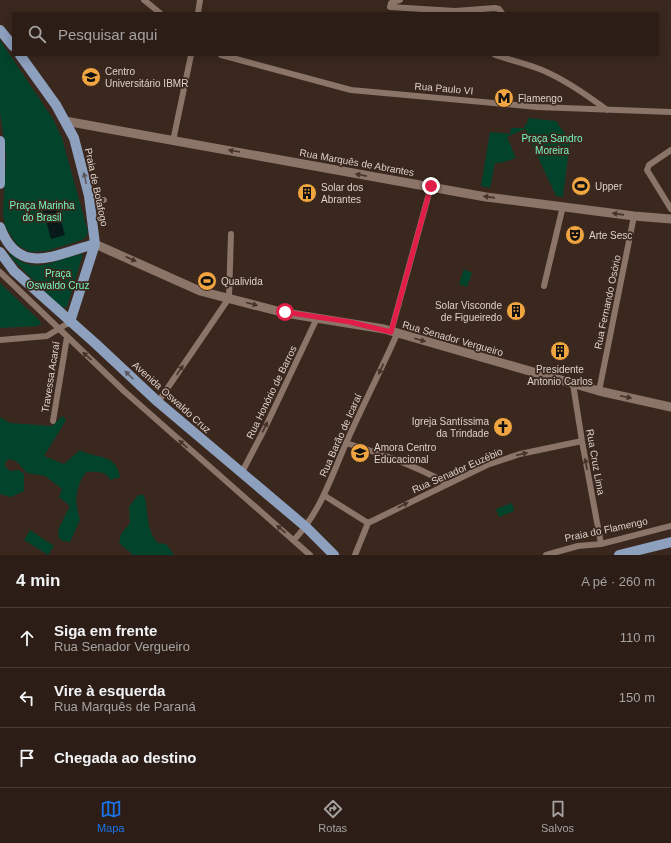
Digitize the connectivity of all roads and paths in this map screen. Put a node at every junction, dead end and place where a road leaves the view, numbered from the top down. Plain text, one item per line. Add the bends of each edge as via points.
1 (144, 0) edge
2 (200, 0) edge
3 (400, 0) edge
4 (159, 12) edge
5 (198, 12) edge
6 (501, 12) edge
7 (0, 30) edge
8 (12, 45) edge
9 (21, 56) edge
10 (191, 56) edge
11 (225, 56) edge
12 (498, 56) edge
13 (607, 110) junction
14 (671, 112) edge
15 (65, 121) junction
16 (0, 141) edge
17 (173, 141) junction
18 (671, 150) edge
19 (0, 184) edge
20 (431, 186) junction
21 (104, 200) dead end
22 (90, 202) junction
23 (563, 206) junction
24 (671, 209) edge
25 (634, 216) junction
26 (671, 219) edge
27 (0, 227) edge
28 (231, 234) dead end
29 (95, 244) junction
30 (0, 252) edge
31 (0, 272) edge
32 (544, 286) dead end
33 (229, 298) junction
34 (317, 318) junction
35 (70, 322) junction
36 (61, 328) junction
37 (394, 333) junction
38 (67, 336) junction
39 (0, 340) edge
40 (573, 384) junction
41 (599, 391) junction
42 (158, 402) junction
43 (671, 407) edge
44 (53, 421) dead end
45 (582, 441) junction
46 (346, 443) junction
47 (241, 474) junction
48 (446, 484) junction
49 (325, 496) junction
50 (368, 523) junction
51 (671, 526) edge
52 (306, 527) junction
53 (294, 540) junction
54 (671, 542) edge
55 (601, 544) junction
56 (310, 555) edge
57 (334, 555) edge
58 (355, 555) edge
59 (546, 555) edge
60 (619, 555) edge

1 - 4 street
2 - 5 street
3 - 6 street via 391,3 390,6 455,11 495,8
7 - 8 main road
9 - 15 main road, Praia de Botafogo
10 - 17 street
11 - 13 street, Rua Paulo VI via 351,90 537,107
12 - 13 street via 557,77 585,93
13 - 14 street, Rua Paulo VI
15 - 17 street, Rua Marquês de Abrantes
22 -> 15 main road, Praia de Botafogo via 76,143
16 - 19 main road
20 -> 17 street, Rua Marquês de Abrantes
18 - 24 street via 649,165 647,170
23 -> 20 street, Rua Marquês de Abrantes via 486,197
20 - 37 street, Rua Barão de Icaraí
21 - 22 street
22 - 29 main road, Praia de Botafogo
25 -> 23 street, Rua Marquês de Abrantes
23 - 32 street
25 - 26 street, Rua Marquês de Abrantes
25 - 41 street, Rua Fernando Osório
27 - 29 main road via 18,254 34,260
28 - 33 street
29 -> 33 street, Rua Senador Vergueiro via 200,291
29 - 35 main road, Praia de Botafogo
30 - 35 main road, Avenida Oswaldo Cruz via 14,271
31 - 36 street
33 -> 34 street, Rua Senador Vergueiro
42 -> 33 street
34 - 37 street, Rua Senador Vergueiro via 350,322
47 -> 34 street, Rua Honório de Barros
35 - 36 street
42 -> 35 main road, Avenida Oswaldo Cruz
36 - 38 street
36 - 39 street via 41,337
37 -> 40 street, Rua Senador Vergueiro
37 -> 46 street, Rua Barão de Icaraí
38 - 44 street, Travessa Acaraí
53 -> 38 street via 130,396
40 - 41 street, Rua Senador Vergueiro
40 - 45 street, Rua Cruz Lima
41 -> 43 street, Rua Senador Vergueiro
42 - 47 main road, Avenida Oswaldo Cruz
48 -> 45 street, Rua Senador Euzébio via 504,458
55 -> 45 street, Rua Cruz Lima
46 - 48 street via 420,468
46 - 49 street, Rua Barão de Icaraí
47 - 52 main road, Avenida Oswaldo Cruz
50 -> 48 street, Rua Senador Euzébio
49 - 50 street
49 - 52 street, Rua Barão de Icaraí
50 - 58 street
51 - 55 street, Praia do Flamengo
52 - 53 street, Rua Barão de Icaraí
52 - 57 main road, Avenida Oswaldo Cruz
53 - 56 street
54 - 60 main road
55 - 59 street, Praia do Flamengo via 578,546

